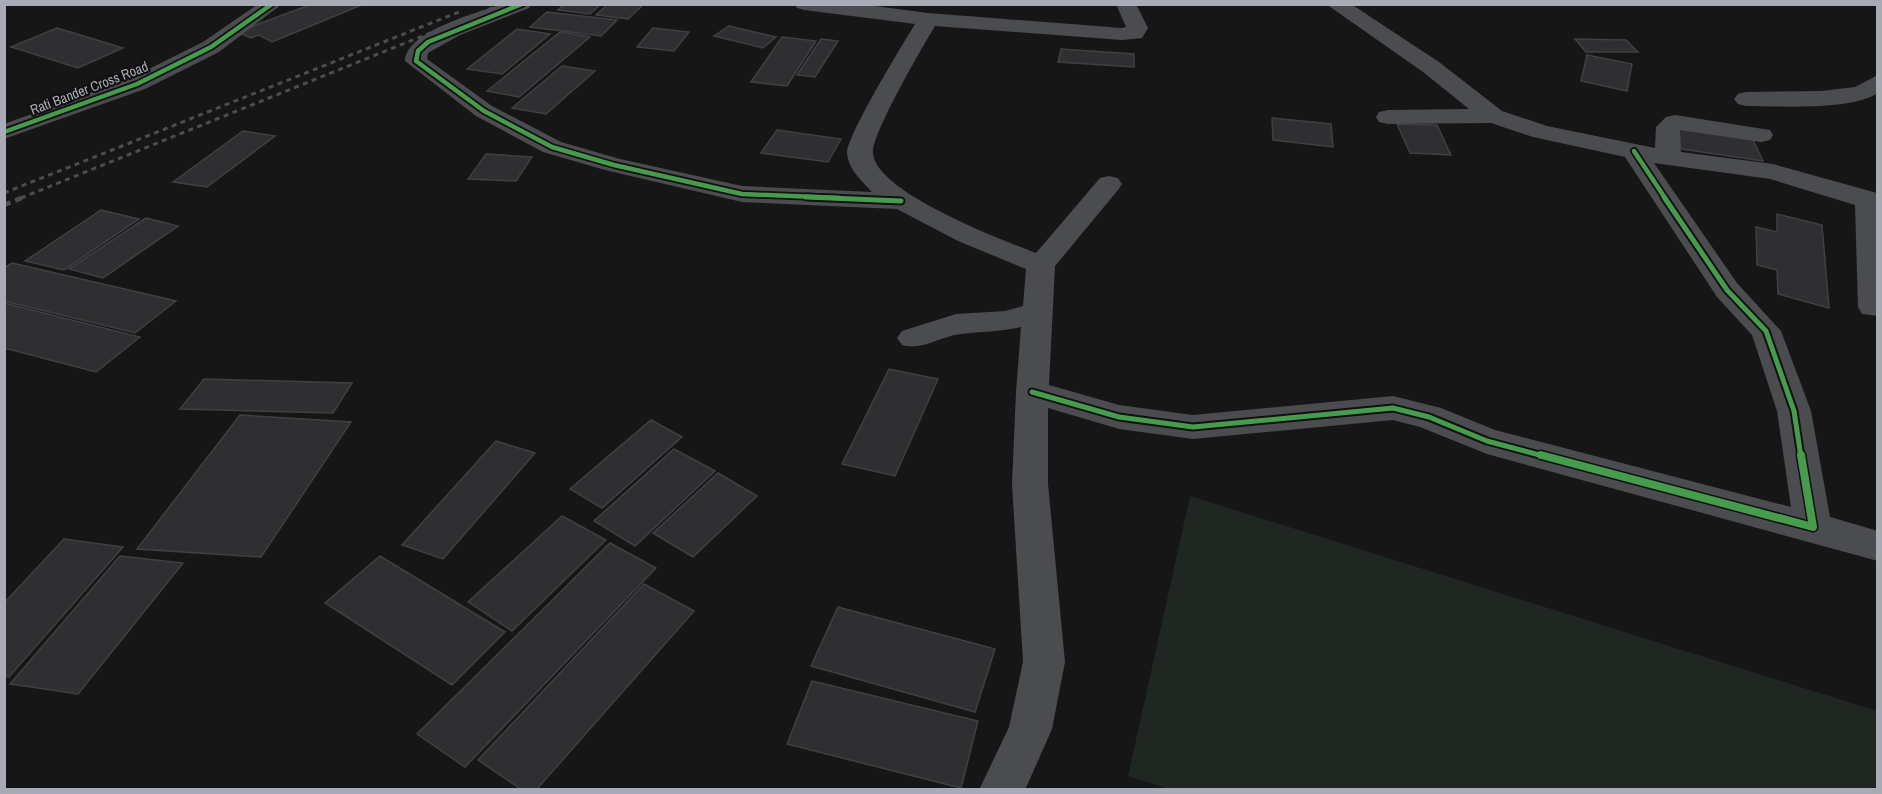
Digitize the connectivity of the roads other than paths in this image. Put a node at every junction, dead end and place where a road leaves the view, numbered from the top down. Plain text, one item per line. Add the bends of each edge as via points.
1 (272, 4) edge
2 (522, 4) edge
3 (804, 4) edge
4 (1126, 4) edge
5 (1336, 4) edge
6 (959, 11) edge
7 (1058, 13) dead end
8 (928, 19) junction
9 (1878, 82) edge
10 (1746, 99) dead end
11 (1493, 116) junction
12 (1388, 117) dead end
13 (4, 132) edge
14 (1761, 135) dead end
15 (1634, 151) junction
16 (1668, 158) junction
17 (1109, 184) dead end
18 (902, 201) junction
19 (1873, 201) edge
20 (1041, 265) junction
21 (1873, 307) dead end
22 (1038, 312) junction
23 (913, 338) dead end
24 (1032, 392) junction
25 (1813, 527) junction
26 (1878, 546) edge
27 (1002, 789) edge

1 - 13 street, Rati Bander Cross Road via 211,47 137,84
2 - 18 street via 435,39 420,48 416,61 484,111 513,127 552,147 614,165 742,194
3 - 8 street
4 - 6 street via 1137,28 1134,33
5 - 11 street via 1431,67
6 - 7 street
6 - 8 street
8 - 18 street via 870,124 860,154 865,172
9 - 10 street via 1861,93
11 - 12 street
11 - 15 street via 1542,132
14 - 16 street via 1675,122 1668,127
15 - 16 street
15 - 25 street via 1727,290 1766,331 1794,411
16 - 19 street via 1773,172
17 - 20 street
18 - 20 street via 955,230
19 - 21 street
20 - 22 street
22 - 23 street via 1005,321 956,324
22 - 24 street
24 - 25 street via 1119,417 1192,427 1393,408 1429,417 1486,441
24 - 27 street via 1030,484 1044,662 1030,729
25 - 26 street

